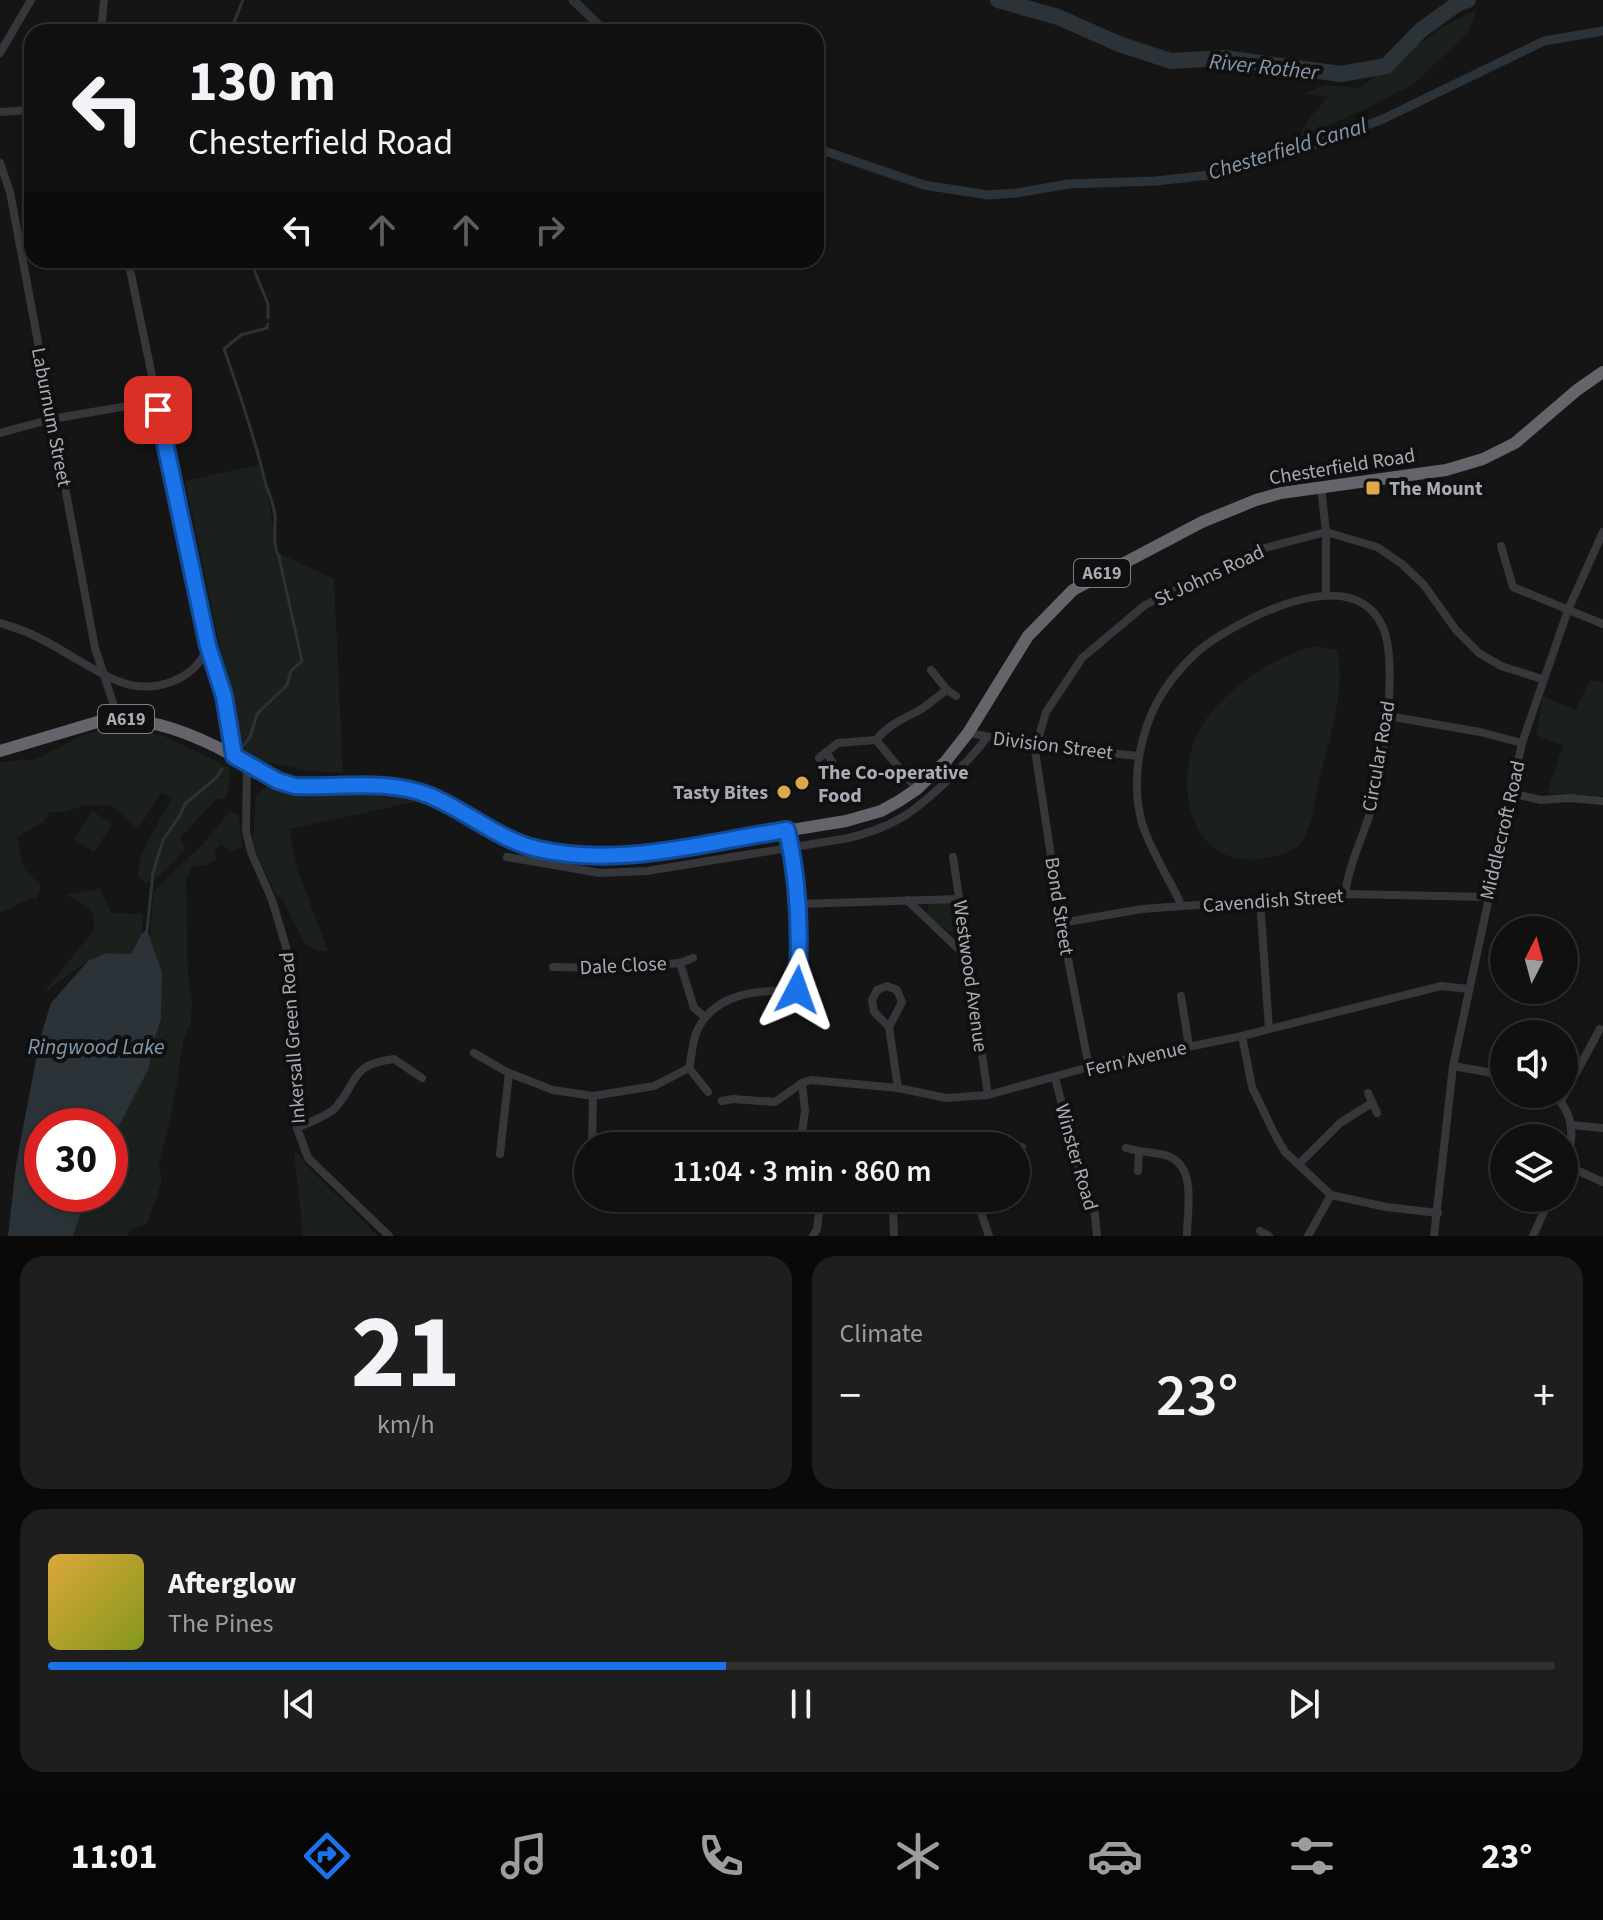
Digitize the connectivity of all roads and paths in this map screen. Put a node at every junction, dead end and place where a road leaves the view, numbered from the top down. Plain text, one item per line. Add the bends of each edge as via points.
1 (31, 0) edge
2 (104, 0) edge
3 (102, 24) edge
4 (0, 53) edge
5 (24, 110) edge
6 (0, 112) edge
7 (0, 163) edge
8 (24, 268) edge
9 (24, 268) edge
10 (130, 268) edge
11 (1603, 372) edge
12 (157, 401) junction
13 (52, 419) junction
14 (0, 433) edge
15 (1321, 487) junction
16 (1326, 532) junction
17 (1603, 532) edge
18 (1501, 546) dead end
19 (1326, 594) junction
20 (1568, 610) junction
21 (0, 623) edge
22 (1603, 624) edge
23 (208, 646) junction
24 (931, 670) dead end
25 (102, 672) junction
26 (1542, 679) junction
27 (947, 690) junction
28 (956, 696) dead end
29 (1388, 716) junction
30 (118, 718) junction
31 (968, 733) junction
32 (987, 737) junction
33 (876, 740) junction
34 (1522, 743) junction
35 (1037, 745) junction
36 (0, 751) edge
37 (234, 756) junction
38 (1138, 756) junction
39 (833, 763) dead end
40 (247, 764) junction
41 (917, 789) junction
42 (1510, 793) junction
43 (1603, 801) edge
44 (787, 830) junction
45 (791, 848) junction
46 (507, 857) dead end
47 (953, 857) dead end
48 (1345, 894) junction
49 (1487, 897) junction
50 (960, 899) junction
51 (907, 900) junction
52 (1260, 900) junction
53 (798, 904) junction
54 (1180, 906) junction
55 (1061, 923) junction
56 (967, 957) junction
57 (693, 958) dead end
58 (680, 963) junction
59 (553, 967) dead end
60 (1469, 989) junction
61 (1181, 996) dead end
62 (705, 1017) junction
63 (889, 1027) junction
64 (1269, 1029) junction
65 (1600, 1029) dead end
66 (1242, 1036) junction
67 (1189, 1046) junction
68 (474, 1053) dead end
69 (1453, 1066) junction
70 (1089, 1067) junction
71 (689, 1068) junction
72 (1578, 1070) edge
73 (509, 1073) junction
74 (1490, 1073) edge
75 (422, 1078) dead end
76 (1055, 1078) junction
77 (802, 1083) junction
78 (898, 1088) junction
79 (708, 1092) dead end
80 (1368, 1093) dead end
81 (988, 1095) junction
82 (593, 1096) junction
83 (722, 1101) dead end
84 (1372, 1103) junction
85 (1377, 1113) dead end
86 (1578, 1126) edge
87 (297, 1128) junction
88 (1603, 1128) edge
89 (592, 1132) edge
90 (802, 1132) edge
91 (1126, 1148) dead end
92 (1139, 1152) junction
93 (500, 1154) dead end
94 (1299, 1164) junction
95 (1138, 1171) dead end
96 (1578, 1172) edge
97 (1603, 1182) edge
98 (1331, 1195) junction
99 (819, 1212) edge
100 (893, 1212) edge
101 (981, 1212) edge
102 (1544, 1212) edge
103 (1438, 1213) junction
104 (1260, 1231) dead end
105 (389, 1236) edge
106 (813, 1236) edge
107 (894, 1236) edge
108 (989, 1236) edge
109 (1097, 1236) edge
110 (1187, 1236) edge
111 (1269, 1236) edge
112 (1308, 1236) edge
113 (1434, 1236) edge
114 (1533, 1236) edge

1 - 4 street
2 - 3 street
5 - 6 street
7 - 8 street, Laburnum Street
9 - 13 street, Laburnum Street
10 - 12 street
11 - 15 highway, Chesterfield Road / A619 via 1497,454 1446,470
12 - 13 street
12 - 23 street
13 - 14 street
13 - 25 street, Laburnum Street
15 - 16 street
15 - 31 highway, Chesterfield Road / A619 via 1281,493 1229,511 1073,590 1028,636
16 - 19 street
16 - 26 street via 1389,555 1424,585 1479,653
16 - 35 street, St Johns Road via 1257,550 1145,605 1082,658 1046,712
17 - 20 street, Middlecroft Road
18 - 20 street via 1513,587
19 - 29 street, Circular Road via 1360,603 1385,633
19 - 38 street via 1243,622 1205,646 1165,689
20 - 22 street
20 - 26 street, Middlecroft Road
21 - 25 street
23 - 25 street via 196,668 167,683 133,685
23 - 37 street via 224,696
24 - 27 street
25 - 30 street, Laburnum Street
26 - 34 street, Middlecroft Road
27 - 28 street
27 - 33 street
29 - 34 street
29 - 48 street, Circular Road via 1372,805
30 - 36 highway, A619
30 - 37 highway, A619 via 178,730
31 - 32 street, Division Street
31 - 41 highway, Chesterfield Road / A619
32 - 35 street, Division Street
32 - 45 street via 904,817 878,830
33 - 39 street via 838,743 822,755
33 - 41 street
34 - 42 street, Middlecroft Road
35 - 38 street, Division Street
35 - 55 street, Bond Street
37 - 40 highway, A619
38 - 54 street via 1142,824
40 - 44 highway, Chesterfield Road / A619 via 295,786 400,786 518,842 569,854 638,855
40 - 87 street, Inkersall Green Road via 246,831 289,957
41 - 44 highway, Chesterfield Road / A619 via 881,811
42 - 43 street via 1541,800
42 - 49 street, Middlecroft Road
44 - 45 street
45 - 46 street via 647,871 600,873
45 - 53 street
47 - 50 street, Westwood Avenue
48 - 49 street, Cavendish Street
48 - 52 street, Cavendish Street
49 - 60 street, Middlecroft Road
50 - 51 street
50 - 56 street, Westwood Avenue
51 - 53 street
51 - 56 street
52 - 54 street, Cavendish Street
52 - 64 street
53 - 62 street via 797,990 754,991 722,1002
54 - 55 street, Cavendish Street
55 - 70 street, Bond Street
56 - 81 street, Westwood Avenue
57 - 58 street
58 - 59 street, Dale Close
58 - 62 street, Dale Close via 694,1008
60 - 64 street, Fern Avenue via 1441,986
60 - 69 street, Middlecroft Road
61 - 67 street
62 - 71 street
63 - 63 street via 874,1012 872,1000 887,986 897,990 902,1002
63 - 78 street
64 - 66 street, Fern Avenue
65 - 72 street
66 - 67 street, Fern Avenue
66 - 94 street via 1252,1087 1285,1152
67 - 70 street, Fern Avenue
68 - 73 street
69 - 74 street
69 - 103 street, Middlecroft Road
70 - 76 street, Fern Avenue
71 - 79 street
71 - 82 street via 654,1086
73 - 82 street via 553,1090
73 - 93 street
75 - 87 street via 394,1059 372,1062 354,1076 336,1108
76 - 81 street, Fern Avenue
76 - 109 street, Winster Road via 1085,1191 1094,1205
77 - 78 street, Fern Avenue
77 - 83 street via 775,1102
77 - 90 street
78 - 81 street, Fern Avenue via 946,1098
80 - 84 street
82 - 89 street
84 - 85 street
84 - 94 street via 1340,1123
86 - 88 street
87 - 105 street, Inkersall Green Road via 308,1158
91 - 92 street
92 - 95 street
92 - 110 street via 1179,1162 1187,1176
94 - 98 street
96 - 97 street
98 - 103 street
98 - 112 street
99 - 106 street
100 - 107 street
101 - 108 street
102 - 114 street
103 - 113 street, Middlecroft Road
104 - 111 street

